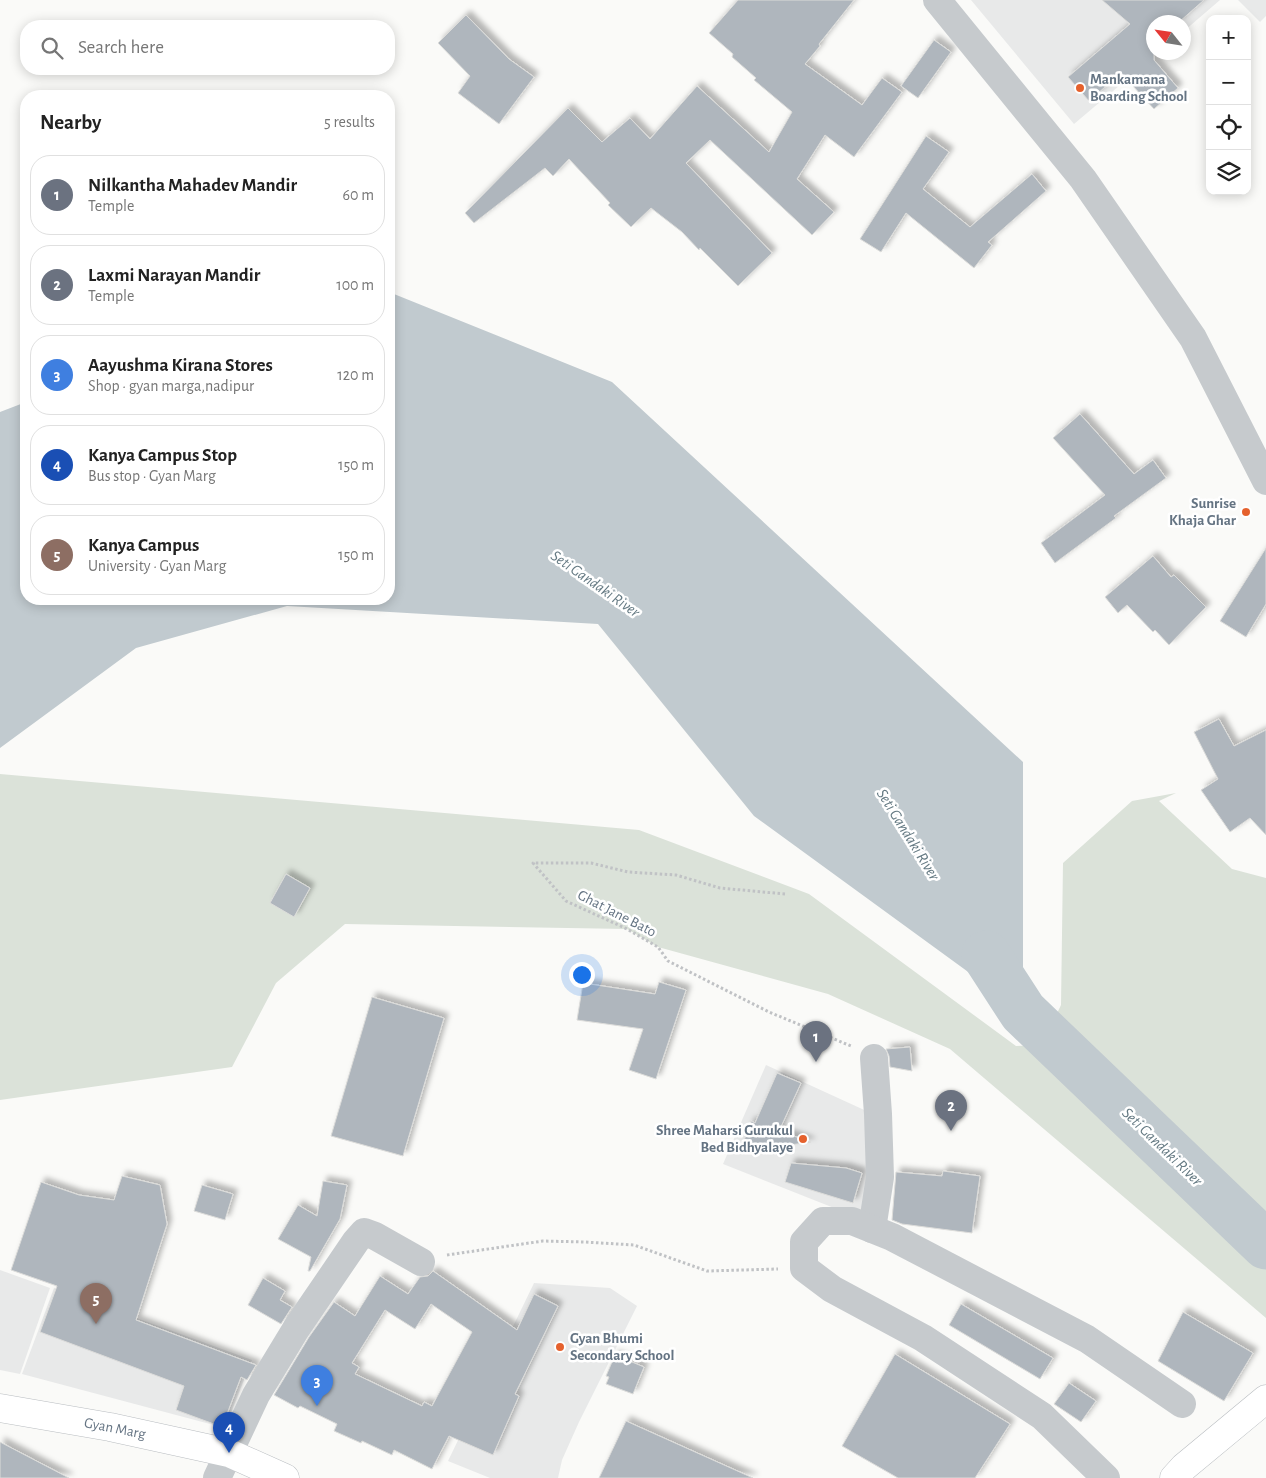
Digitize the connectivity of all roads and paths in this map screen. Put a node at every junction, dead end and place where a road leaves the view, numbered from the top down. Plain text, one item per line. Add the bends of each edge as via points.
1 (937, 0) edge
2 (1266, 482) edge
3 (785, 894) dead end
4 (874, 1058) joint
5 (872, 1229) junction
6 (421, 1262) joint
7 (804, 1268) junction
8 (1266, 1399) edge
9 (1182, 1404) dead end
10 (0, 1408) edge
11 (229, 1453) junction
12 (218, 1478) edge
13 (285, 1478) edge
14 (1106, 1478) edge
15 (1174, 1478) edge

1 - 2 street via 1083,179 1193,338
3 - 4 path, Ghat Jane Bato via 720,888 676,875 628,872 591,863 533,863 566,900 658,946 668,961 760,1008
4 - 5 street via 880,1177
5 - 7 street via 852,1221 823,1221 804,1242
5 - 9 street via 1087,1338
6 - 7 path via 444,1255 543,1241 634,1246 707,1271
6 - 11 street via 364,1232 296,1329 256,1395
7 - 14 street via 832,1289 923,1338 1042,1416
8 - 15 main road
10 - 11 main road, Gyan Marg via 110,1426
11 - 12 street
11 - 13 main road, Gyan Marg

